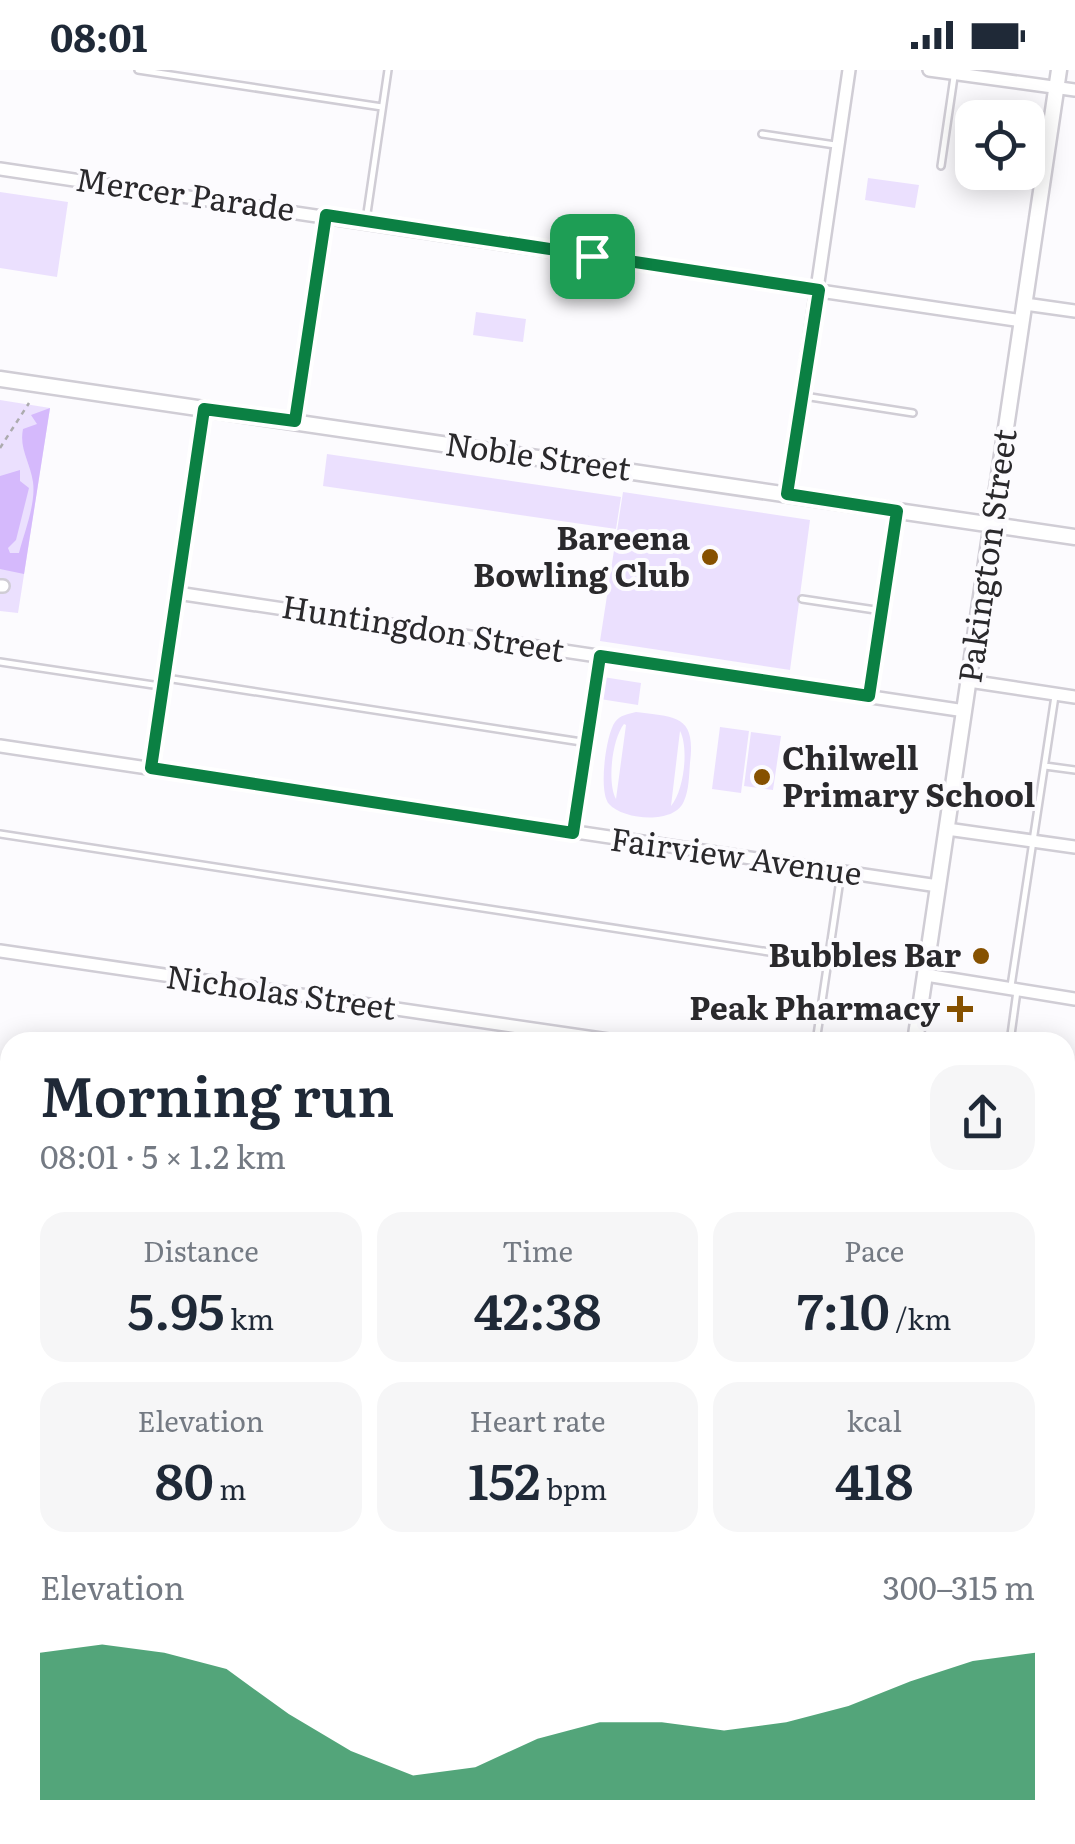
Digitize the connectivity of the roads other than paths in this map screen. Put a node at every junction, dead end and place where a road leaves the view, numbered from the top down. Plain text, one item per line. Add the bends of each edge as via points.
1 (138, 70) edge
2 (388, 70) edge
3 (849, 70) edge
4 (929, 70) edge
5 (1059, 70) edge
6 (955, 74) junction
7 (1056, 90) junction
8 (1075, 90) edge
9 (382, 107) junction
10 (762, 134) dead end
11 (838, 145) junction
12 (941, 166) dead end
13 (0, 168) edge
14 (326, 215) junction
15 (366, 221) junction
16 (819, 290) junction
17 (1025, 304) junction
18 (1075, 310) edge
19 (1022, 321) junction
20 (0, 379) edge
21 (802, 396) junction
22 (204, 409) junction
23 (914, 413) dead end
24 (295, 421) junction
25 (787, 494) junction
26 (897, 511) junction
27 (992, 524) junction
28 (1075, 536) edge
29 (177, 592) junction
30 (802, 600) dead end
31 (882, 611) junction
32 (600, 656) junction
33 (0, 662) edge
34 (969, 681) junction
35 (163, 682) junction
36 (1056, 694) junction
37 (869, 696) junction
38 (1075, 697) edge
39 (965, 710) junction
40 (588, 743) junction
41 (0, 746) edge
42 (1045, 766) junction
43 (151, 768) junction
44 (1075, 770) edge
45 (947, 829) junction
46 (573, 833) junction
47 (0, 834) edge
48 (1035, 842) junction
49 (1075, 847) edge
50 (841, 873) junction
51 (938, 886) junction
52 (0, 951) edge
53 (828, 961) junction
54 (926, 976) junction
55 (1014, 990) junction
56 (1075, 999) edge
57 (554, 1032) edge
58 (817, 1032) edge
59 (917, 1032) edge
60 (1011, 1032) edge

1 - 9 lane
2 - 9 lane
3 - 11 street
4 - 6 street
5 - 7 street, Pakington Street
6 - 7 street
6 - 12 lane
7 - 8 street
7 - 17 street, Pakington Street
9 - 15 lane
10 - 11 lane
11 - 16 street
13 - 14 street, Mercer Parade
14 - 15 street, Mercer Parade
14 - 24 street
15 - 16 street, Mercer Parade
16 - 19 street, Mercer Parade
16 - 21 street
17 - 18 street
17 - 19 street, Pakington Street
19 - 27 street, Pakington Street
20 - 22 street, Noble Street
21 - 23 lane
21 - 25 street
22 - 24 street, Noble Street
22 - 29 street
24 - 25 street, Noble Street
25 - 26 street, Noble Street
26 - 27 street, Noble Street
26 - 31 lane
27 - 28 street, Noble Street
27 - 34 street, Pakington Street
29 - 32 street, Huntingdon Street
29 - 35 street
30 - 31 lane
31 - 37 lane
32 - 37 street, Huntingdon Street
32 - 40 lane
33 - 35 lane
34 - 36 street
34 - 39 street, Pakington Street
35 - 40 lane
35 - 43 street
36 - 38 street
36 - 42 lane
37 - 39 street, Huntingdon Street
39 - 45 street, Pakington Street
40 - 46 lane
41 - 43 street, Fairview Avenue
42 - 44 lane
42 - 48 lane
43 - 46 street, Fairview Avenue
45 - 48 street
45 - 51 street, Pakington Street
46 - 50 street, Fairview Avenue
47 - 53 lane
48 - 49 street
48 - 55 lane
50 - 51 street, Fairview Avenue
50 - 53 lane
51 - 54 street, Pakington Street
52 - 57 street, Nicholas Street
53 - 58 lane
54 - 55 street
54 - 59 street, Pakington Street
55 - 56 street
55 - 60 lane

